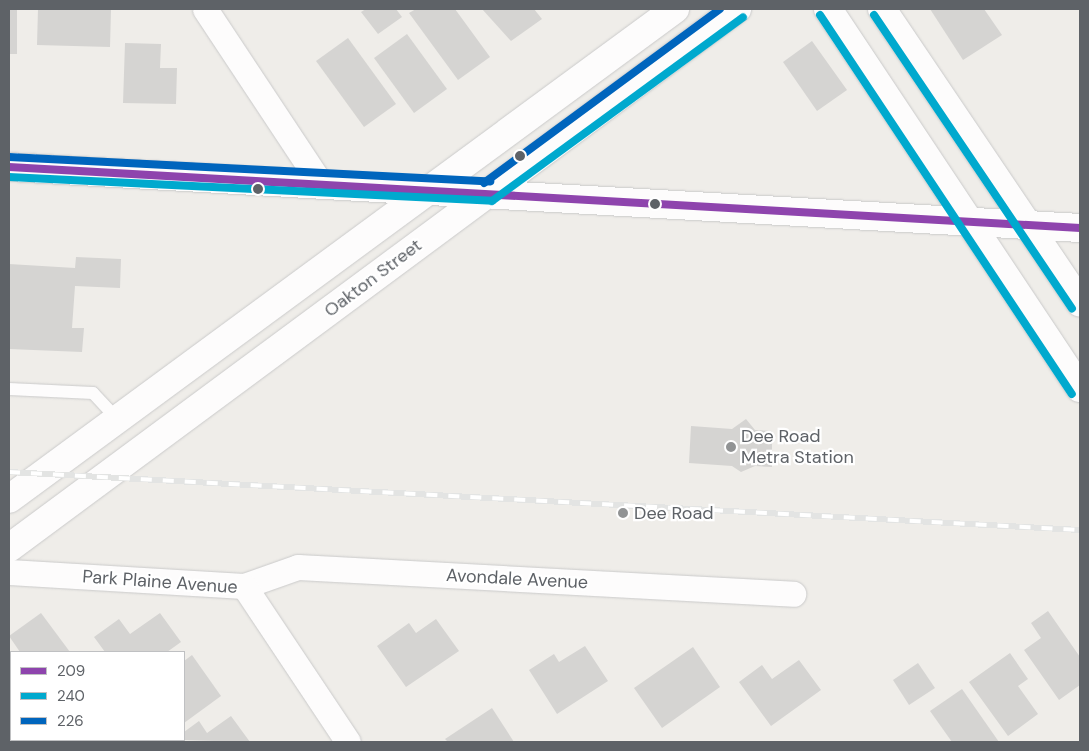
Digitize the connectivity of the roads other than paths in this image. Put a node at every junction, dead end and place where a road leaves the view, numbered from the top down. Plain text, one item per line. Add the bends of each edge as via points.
1 (205, 9) edge
2 (676, 9) edge
3 (737, 9) edge
4 (828, 9) edge
5 (882, 9) edge
6 (9, 167) edge
7 (320, 183) junction
8 (432, 188) junction
9 (490, 191) junction
10 (972, 222) junction
11 (1026, 226) junction
12 (1080, 228) edge
13 (1080, 303) edge
14 (1080, 388) edge
15 (9, 389) edge
16 (117, 419) junction
17 (9, 499) edge
18 (9, 548) edge
19 (9, 572) edge
20 (244, 586) junction
21 (793, 594) dead end
22 (348, 742) edge

1 - 7 street
2 - 8 main road
3 - 9 main road, Oakton Street
4 - 10 main road
5 - 11 main road
6 - 7 main road
7 - 8 main road
8 - 9 main road
8 - 16 main road
9 - 10 main road
9 - 18 main road, Oakton Street
10 - 11 main road
10 - 14 main road
11 - 12 main road
11 - 13 main road
15 - 16 lane via 93,393
16 - 17 main road
19 - 20 street, Park Plaine Avenue
20 - 21 street, Avondale Avenue via 298,567
20 - 22 street, Park Plaine Avenue

